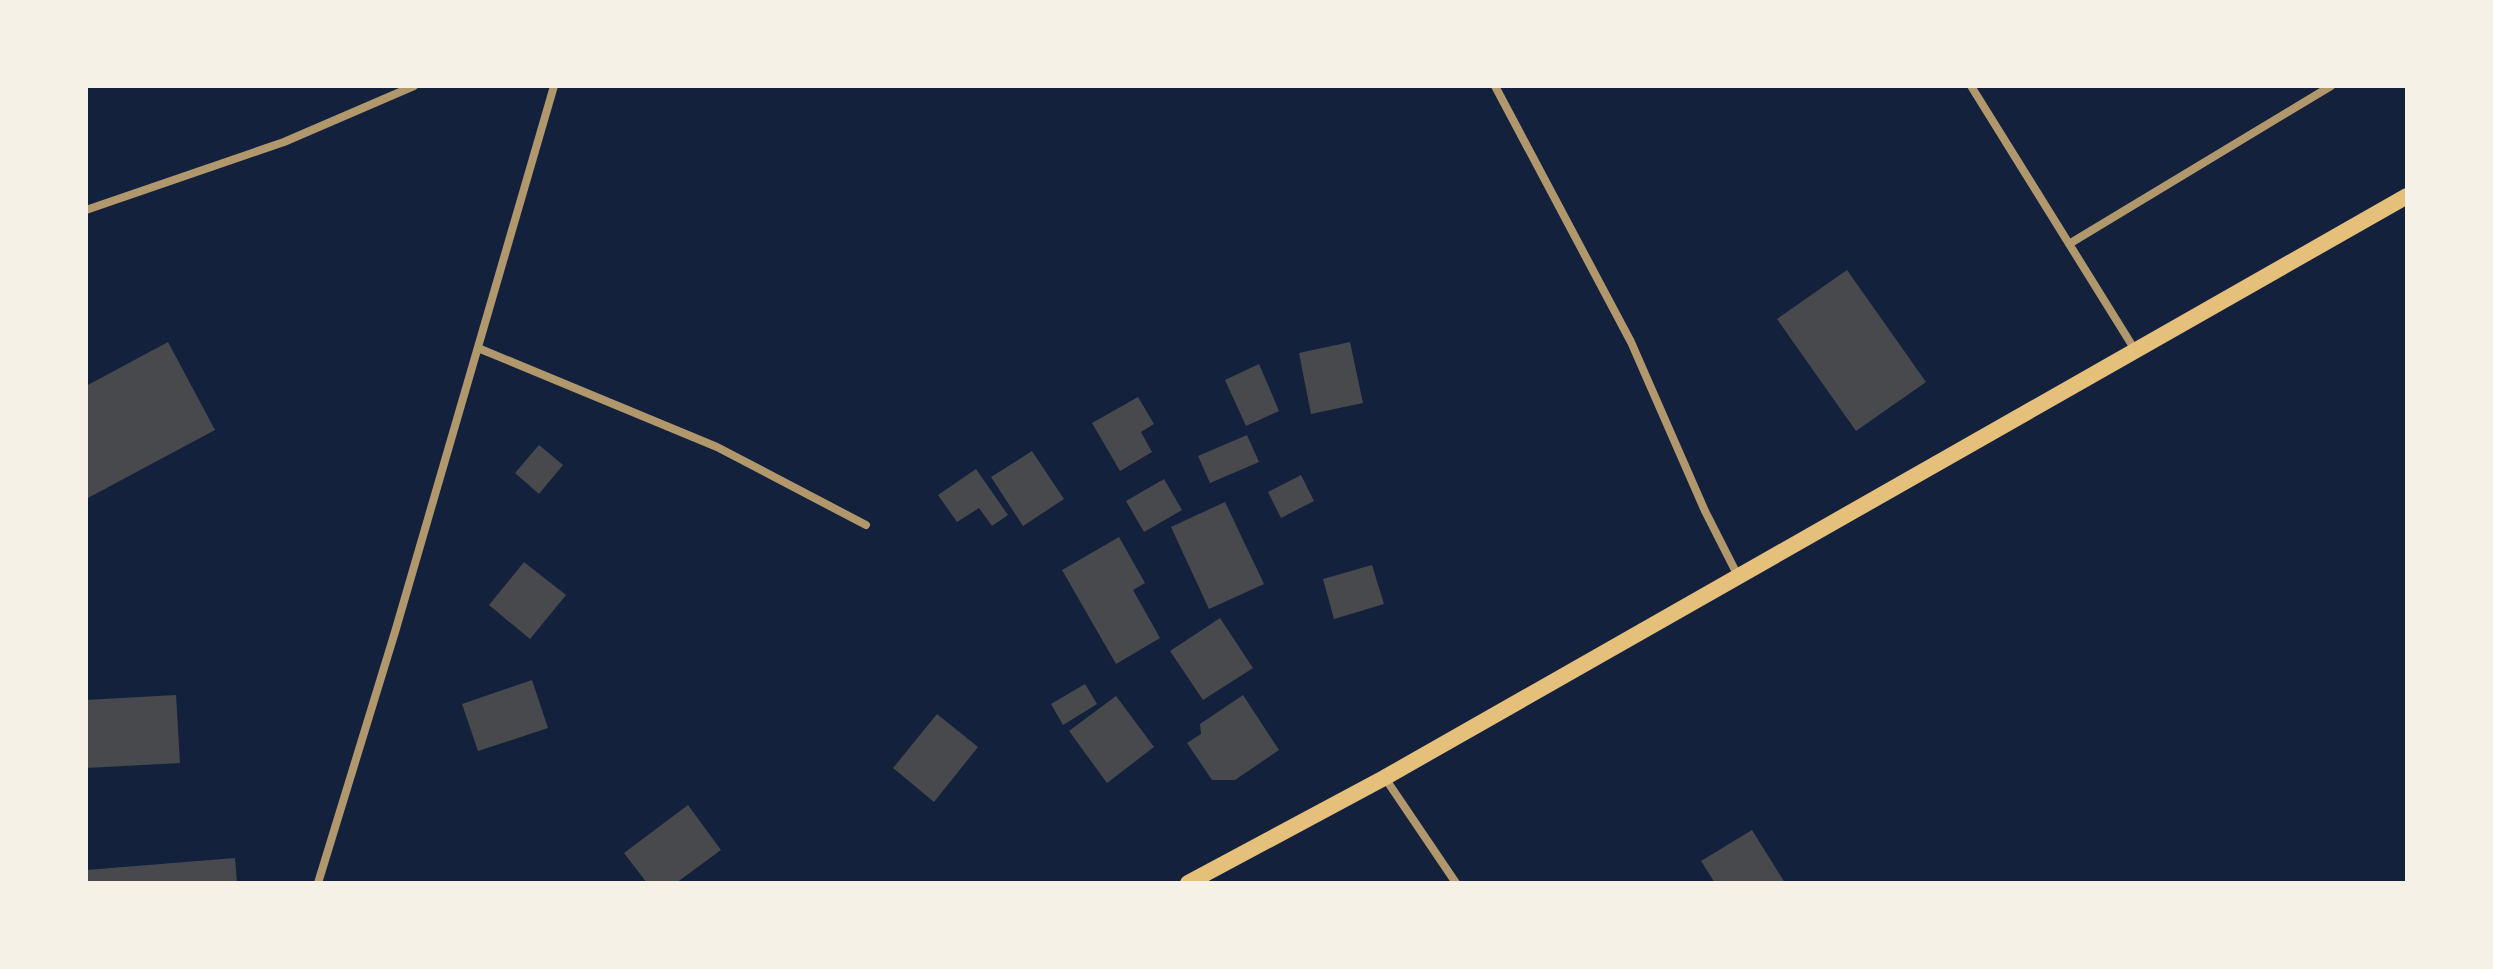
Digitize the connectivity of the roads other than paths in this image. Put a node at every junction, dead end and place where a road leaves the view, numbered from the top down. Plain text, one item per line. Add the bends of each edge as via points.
1 (414, 86) edge
2 (554, 86) edge
3 (1495, 86) edge
4 (1971, 86) edge
5 (2331, 86) edge
6 (2407, 196) edge
7 (86, 210) edge
8 (2069, 244) junction
9 (478, 348) junction
10 (2136, 351) junction
11 (866, 525) dead end
12 (1739, 577) junction
13 (1384, 778) junction
14 (318, 883) edge
15 (1188, 883) edge
16 (1456, 883) edge

1 - 7 street via 284,142
2 - 9 street
3 - 12 street via 1631,342
4 - 8 street
5 - 8 street
6 - 10 main road
8 - 10 street
9 - 11 street via 717,447
9 - 14 street
10 - 12 main road
12 - 13 main road
13 - 15 main road
13 - 16 street

